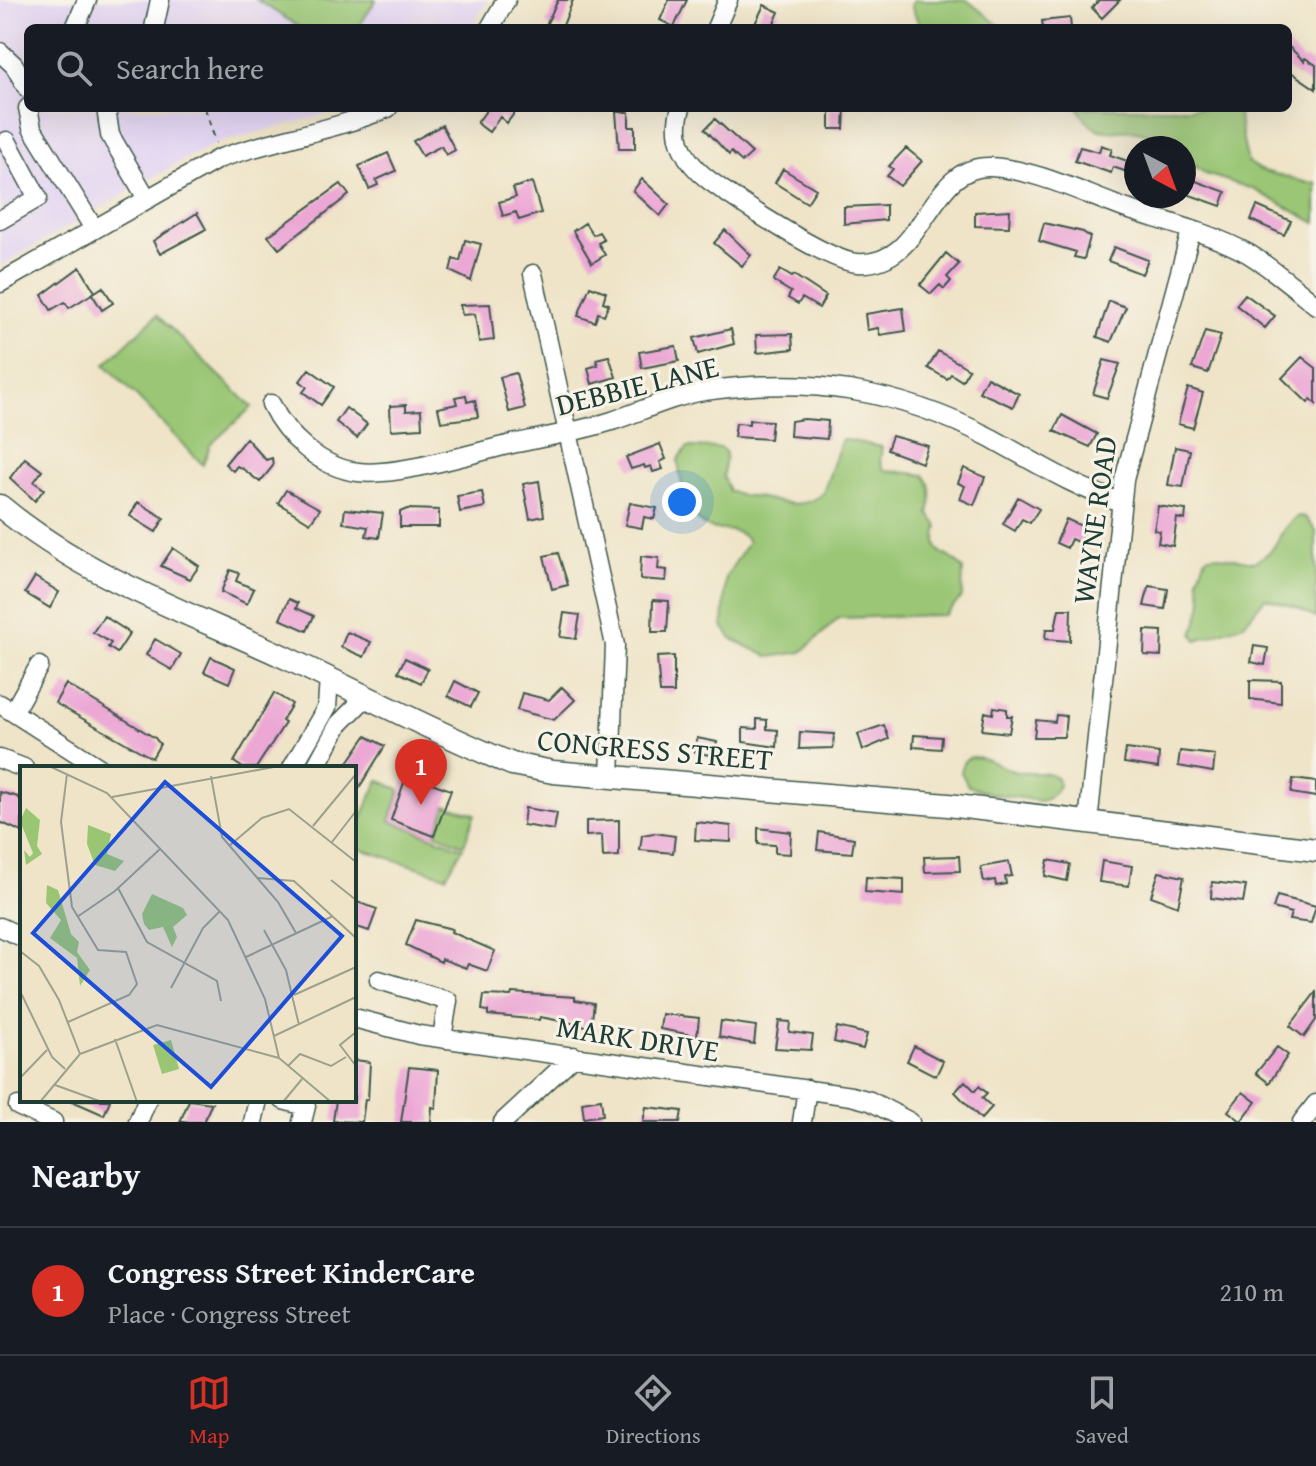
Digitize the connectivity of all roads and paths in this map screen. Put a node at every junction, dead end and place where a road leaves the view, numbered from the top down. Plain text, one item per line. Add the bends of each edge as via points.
1 (87, 0) edge
2 (160, 0) edge
3 (506, 0) edge
4 (728, 0) edge
5 (77, 24) edge
6 (155, 24) edge
7 (492, 24) edge
8 (718, 24) edge
9 (0, 52) edge
10 (24, 82) edge
11 (29, 112) edge
12 (107, 112) edge
13 (206, 112) edge
14 (377, 112) edge
15 (680, 112) edge
16 (32, 128) junction
17 (3, 143) edge
18 (217, 148) dead end
19 (146, 197) junction
20 (0, 220) edge
21 (93, 227) junction
22 (1191, 231) junction
23 (533, 274) dead end
24 (0, 283) edge
25 (1316, 305) edge
26 (271, 404) dead end
27 (567, 433) junction
28 (1121, 502) junction
29 (0, 506) edge
30 (39, 666) dead end
31 (329, 679) junction
32 (366, 697) junction
33 (6, 708) edge
34 (0, 759) edge
35 (20, 766) edge
36 (97, 766) edge
37 (293, 766) edge
38 (316, 766) edge
39 (610, 777) junction
40 (1088, 823) junction
41 (1316, 850) edge
42 (0, 927) edge
43 (20, 936) edge
44 (379, 980) dead end
45 (356, 1018) edge
46 (442, 1038) junction
47 (574, 1056) junction
48 (807, 1089) junction
49 (146, 1102) edge
50 (258, 1102) edge
51 (291, 1102) edge
52 (1316, 1104) edge
53 (18, 1106) dead end
54 (53, 1122) edge
55 (138, 1122) edge
56 (253, 1122) edge
57 (302, 1122) edge
58 (503, 1122) edge
59 (802, 1122) edge
60 (910, 1122) edge
61 (1302, 1122) edge

1 - 5 street
2 - 6 street
3 - 7 street
4 - 8 street
9 - 10 street
11 - 16 street
12 - 19 street via 110,135
13 - 18 path
14 - 19 street via 218,159
15 - 22 street via 681,145 698,171 811,244 853,263 897,252 955,179 983,167 1048,180
16 - 17 street
16 - 21 street
17 - 20 street via 38,198
19 - 21 street
21 - 24 street
22 - 25 street via 1249,255
22 - 28 street, WAYNE ROAD via 1131,444
23 - 27 street
26 - 27 street, DEBBIE LANE via 278,419 311,452 358,472
27 - 28 street, DEBBIE LANE via 695,393 801,383 910,403
27 - 39 street via 615,645
28 - 40 street, WAYNE ROAD
29 - 31 main road, CONGRESS STREET via 97,573
30 - 33 street
31 - 32 main road, CONGRESS STREET
31 - 37 street via 327,707
32 - 38 street via 339,724
32 - 39 main road, CONGRESS STREET via 512,764
33 - 36 street
34 - 35 street
39 - 40 main road, CONGRESS STREET via 934,804
40 - 41 main road, CONGRESS STREET
42 - 43 street
44 - 46 street via 448,1001
45 - 46 street, MARK DRIVE
46 - 47 street, MARK DRIVE
47 - 48 street, MARK DRIVE
47 - 58 street
48 - 59 street
48 - 60 street, MARK DRIVE via 870,1101
49 - 55 street
50 - 56 street
51 - 57 street via 306,1106
52 - 61 street
53 - 54 street

